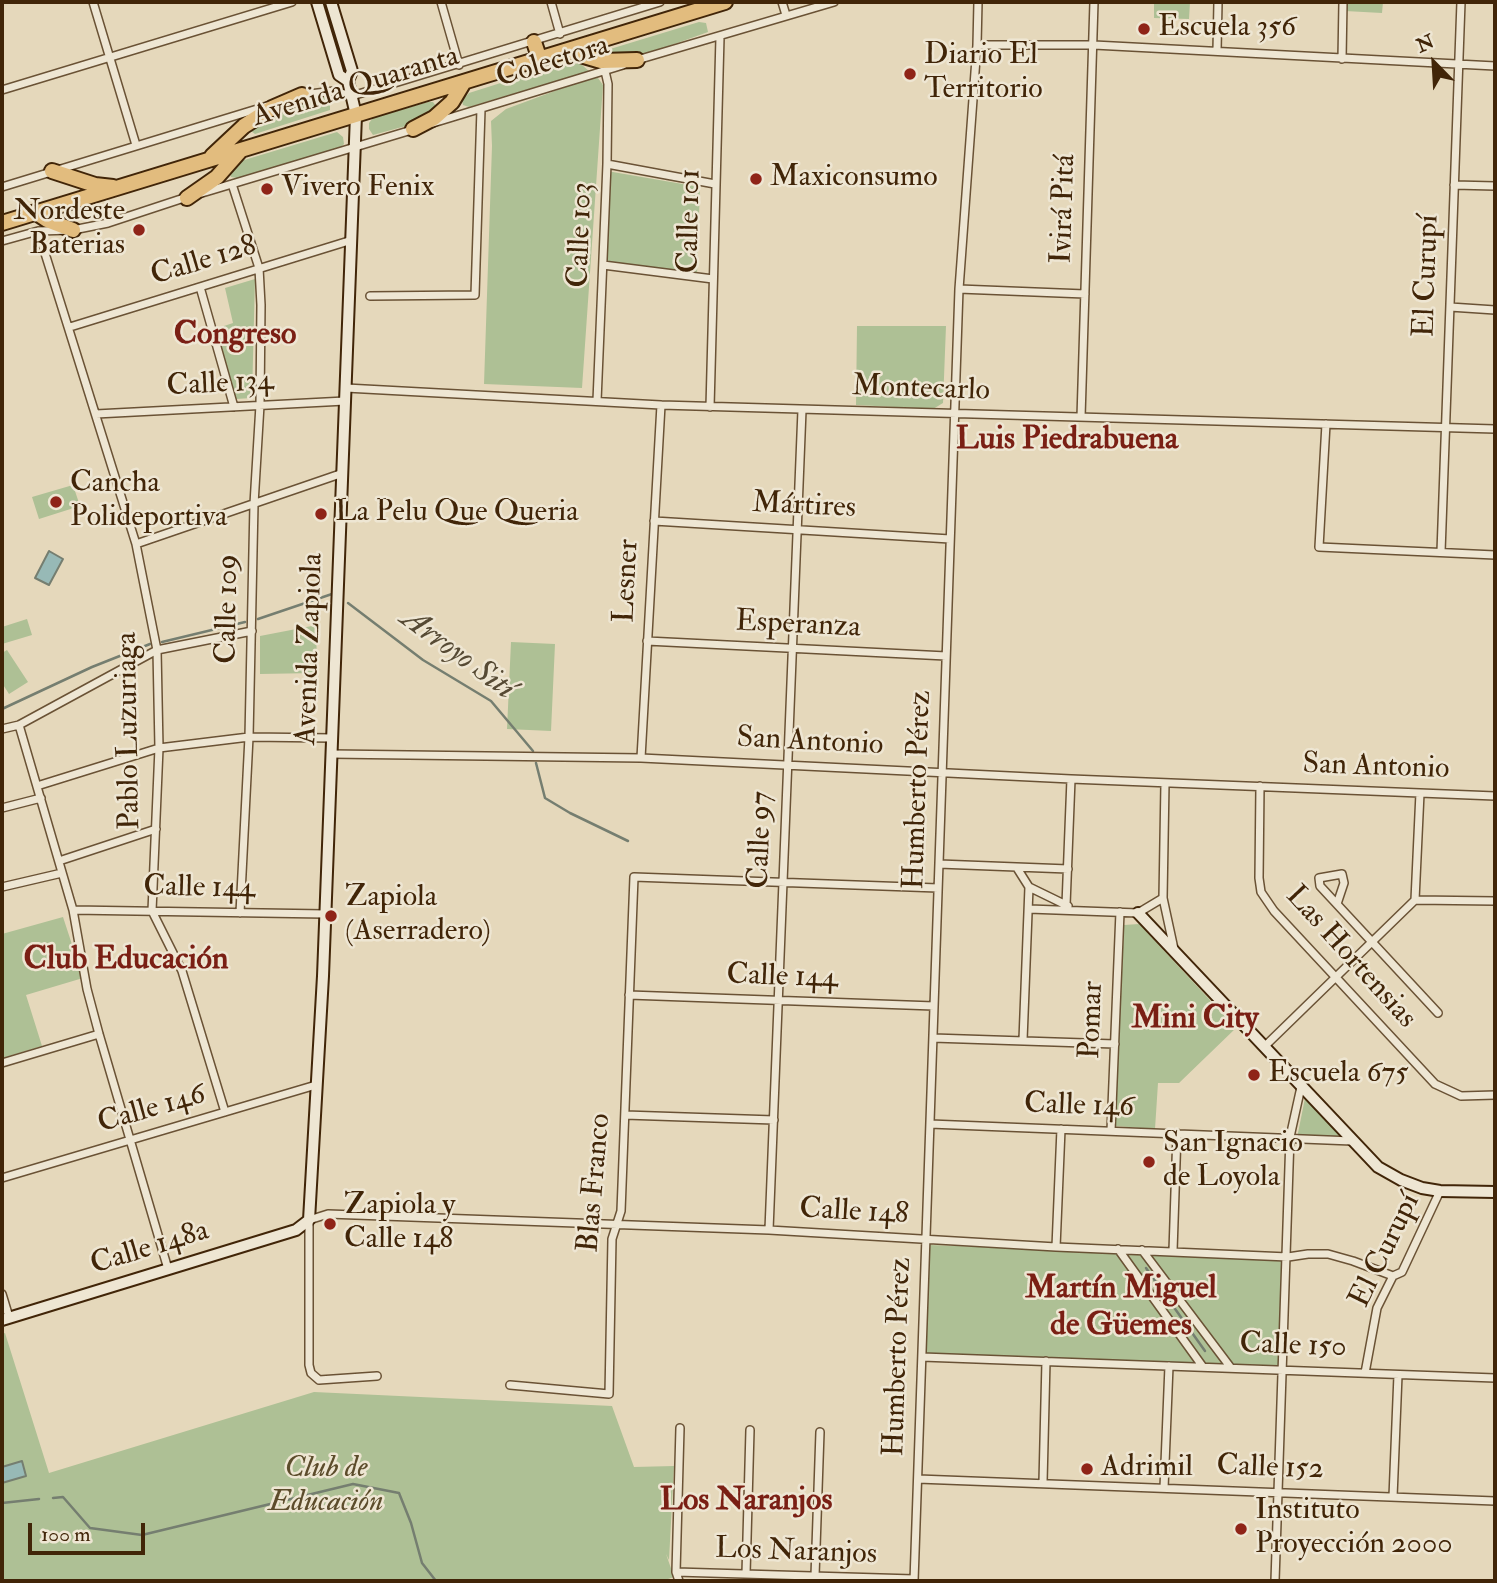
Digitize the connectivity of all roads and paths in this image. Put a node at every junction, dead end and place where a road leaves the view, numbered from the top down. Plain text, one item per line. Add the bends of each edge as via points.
1 (93, 2) edge
2 (292, 2) edge
3 (317, 2) edge
4 (331, 2) edge
5 (441, 2) edge
6 (551, 2) edge
7 (660, 2) edge
8 (725, 2) edge
9 (782, 2) edge
10 (834, 2) edge
11 (978, 2) edge
12 (1094, 2) edge
13 (1218, 2) edge
14 (1343, 2) edge
15 (1461, 2) edge
16 (786, 15) junction
17 (560, 34) junction
18 (720, 37) junction
19 (534, 42) junction
20 (977, 45) junction
21 (1094, 45) junction
22 (567, 51) junction
23 (1216, 51) junction
24 (109, 57) junction
25 (1342, 59) junction
26 (540, 60) junction
27 (637, 60) junction
28 (459, 65) junction
29 (1459, 65) junction
30 (1495, 66) edge
31 (605, 71) junction
32 (348, 81) junction
33 (464, 82) junction
34 (2, 90) edge
35 (303, 95) junction
36 (352, 96) junction
37 (481, 109) junction
38 (356, 115) junction
39 (414, 129) junction
40 (136, 145) junction
41 (355, 147) junction
42 (240, 150) junction
43 (208, 160) junction
44 (607, 164) junction
45 (52, 171) junction
46 (232, 184) junction
47 (715, 184) junction
48 (1454, 185) junction
49 (1495, 186) edge
50 (2, 187) edge
51 (118, 187) junction
52 (187, 198) junction
53 (35, 212) junction
54 (2, 223) edge
55 (73, 230) junction
56 (38, 231) junction
57 (352, 240) junction
58 (2, 241) edge
59 (603, 265) junction
60 (260, 268) junction
61 (713, 279) junction
62 (200, 288) junction
63 (959, 289) junction
64 (1085, 294) junction
65 (370, 296) dead end
66 (1450, 307) junction
67 (1495, 310) edge
68 (70, 327) junction
69 (346, 388) junction
70 (345, 401) junction
71 (597, 401) junction
72 (260, 405) junction
73 (661, 405) junction
74 (234, 407) junction
75 (710, 407) junction
76 (802, 410) junction
77 (96, 414) junction
78 (955, 414) junction
79 (1081, 417) junction
80 (1326, 424) junction
81 (1446, 428) junction
82 (1495, 429) edge
83 (342, 473) junction
84 (254, 504) junction
85 (654, 522) junction
86 (797, 529) junction
87 (950, 539) junction
88 (136, 544) junction
89 (1441, 552) junction
90 (1495, 555) edge
91 (251, 631) junction
92 (647, 641) junction
93 (792, 648) junction
94 (157, 650) junction
95 (946, 656) junction
96 (19, 725) junction
97 (2, 729) edge
98 (249, 737) junction
99 (332, 738) junction
100 (159, 748) junction
101 (331, 754) junction
102 (641, 758) junction
103 (788, 764) junction
104 (942, 773) junction
105 (1072, 779) junction
106 (1165, 783) junction
107 (37, 786) junction
108 (1259, 786) junction
109 (1420, 793) junction
110 (1495, 796) edge
111 (41, 798) junction
112 (2, 808) edge
113 (156, 829) junction
114 (59, 861) junction
115 (939, 864) junction
116 (1017, 868) junction
117 (1068, 869) junction
118 (62, 873) junction
119 (783, 883) junction
120 (2, 887) edge
121 (1029, 887) junction
122 (938, 888) junction
123 (1163, 898) junction
124 (1415, 900) junction
125 (1495, 901) edge
126 (1337, 904) junction
127 (1066, 905) junction
128 (1028, 909) junction
129 (73, 910) junction
130 (1078, 910) junction
131 (152, 911) junction
132 (1120, 912) junction
133 (240, 913) junction
134 (1138, 913) junction
135 (325, 914) junction
136 (1372, 942) junction
137 (1174, 951) junction
138 (1335, 979) junction
139 (629, 995) junction
140 (778, 1000) junction
141 (934, 1006) junction
142 (1438, 1013) dead end
143 (99, 1034) junction
144 (933, 1038) junction
145 (1023, 1040) junction
146 (1115, 1044) junction
147 (1264, 1047) junction
148 (2, 1063) edge
149 (316, 1085) junction
150 (1301, 1087) junction
151 (1495, 1096) edge
152 (225, 1112) junction
153 (625, 1115) junction
154 (774, 1120) junction
155 (930, 1124) junction
156 (1061, 1129) junction
157 (1111, 1131) junction
158 (1177, 1133) junction
159 (1290, 1137) junction
160 (130, 1140) junction
161 (1352, 1141) junction
162 (2, 1178) edge
163 (1440, 1191) junction
164 (1495, 1192) edge
165 (309, 1220) junction
166 (617, 1225) junction
167 (769, 1230) junction
168 (926, 1240) junction
169 (1056, 1247) junction
170 (1118, 1249) junction
171 (1142, 1250) junction
172 (1173, 1251) junction
173 (1288, 1256) junction
174 (168, 1269) junction
175 (1393, 1276) junction
176 (2, 1294) edge
177 (6, 1319) edge
178 (922, 1357) junction
179 (1046, 1361) junction
180 (1169, 1366) junction
181 (1203, 1367) junction
182 (1231, 1368) junction
183 (1283, 1370) junction
184 (1365, 1373) junction
185 (1398, 1375) junction
186 (377, 1376) dead end
187 (1495, 1378) edge
188 (510, 1385) dead end
189 (680, 1428) dead end
190 (750, 1430) dead end
191 (820, 1432) dead end
192 (918, 1479) junction
193 (1043, 1482) junction
194 (1164, 1488) junction
195 (1278, 1492) junction
196 (1393, 1497) junction
197 (1495, 1500) edge
198 (676, 1572) junction
199 (746, 1574) junction
200 (815, 1576) junction
201 (914, 1580) edge
202 (679, 1581) edge
203 (1275, 1581) edge

1 - 24 street
2 - 24 street
3 - 32 main road, Avenida Zapiola via 339,75
4 - 32 main road, Avenida Zapiola via 352,71
5 - 28 street
6 - 17 street
7 - 17 street, Colectora
8 - 22 highway, Avenida Quaranta
9 - 16 street
10 - 16 street, Colectora
11 - 20 street, Humberto Pérez
12 - 21 street, Ivirá Pitá
13 - 23 street
14 - 25 street
15 - 29 street, El Curupí
16 - 18 street, Colectora
17 - 19 street, Colectora
18 - 27 street, Colectora
18 - 47 street, Calle 101
19 - 26 highway
19 - 28 street, Colectora
20 - 21 street
20 - 63 street, Humberto Pérez
21 - 23 street
21 - 64 street, Ivirá Pitá
22 - 26 highway, Avenida Quaranta
22 - 27 highway via 601,61
23 - 25 street
24 - 34 street
24 - 40 street
25 - 29 street
26 - 33 highway, Avenida Quaranta
27 - 31 street, Colectora
28 - 36 street, Colectora
29 - 30 street
29 - 48 street, El Curupí
31 - 37 street, Colectora
31 - 44 street, Calle 103
32 - 36 main road, Avenida Zapiola
33 - 38 highway, Avenida Quaranta
33 - 39 highway via 452,102
35 - 36 street, Colectora via 334,91
35 - 40 street, Colectora
35 - 43 highway via 244,126
36 - 38 main road, Avenida Zapiola
37 - 39 street, Colectora
37 - 65 street via 475,295
38 - 41 main road, Avenida Zapiola
38 - 42 highway, Avenida Quaranta
39 - 41 street, Colectora
40 - 45 street, Colectora
41 - 46 street, Colectora
41 - 57 main road, Avenida Zapiola
42 - 43 highway, Avenida Quaranta
42 - 52 highway via 217,177
43 - 51 highway, Avenida Quaranta
44 - 47 street
44 - 59 street, Calle 103
45 - 50 street, Colectora
45 - 51 highway
46 - 52 street, Colectora
46 - 60 street, Calle 109
47 - 61 street, Calle 101
48 - 49 street
48 - 66 street, El Curupí
51 - 53 highway, Avenida Quaranta
52 - 55 street, Colectora
53 - 54 highway, Avenida Quaranta
53 - 55 highway
55 - 56 street, Colectora
56 - 58 street, Colectora
56 - 68 street, Pablo Luzuriaga
57 - 60 street, Calle 128
57 - 69 main road, Avenida Zapiola
59 - 61 street
59 - 71 street, Calle 103
60 - 62 street, Calle 128
60 - 72 street, Calle 109
61 - 75 street, Calle 101
62 - 68 street, Calle 128
62 - 74 street
63 - 64 street
63 - 78 street, Humberto Pérez
64 - 79 street, Ivirá Pitá
66 - 67 street
66 - 81 street, El Curupí
68 - 77 street, Pablo Luzuriaga
69 - 70 main road, Avenida Zapiola
69 - 71 street, Montecarlo
70 - 72 street, Calle 134
70 - 83 main road, Avenida Zapiola
71 - 73 street, Montecarlo
72 - 74 street, Calle 134
72 - 84 street, Calle 109
73 - 75 street, Montecarlo
73 - 85 street, Lesner
74 - 77 street, Calle 134
75 - 76 street, Montecarlo
76 - 78 street, Montecarlo
76 - 86 street, Calle 97
77 - 88 street, Pablo Luzuriaga
78 - 79 street, Montecarlo
78 - 87 street, Humberto Pérez
79 - 80 street, Montecarlo
80 - 81 street, Montecarlo
80 - 89 street via 1320,547
81 - 82 street, Montecarlo
81 - 89 street, El Curupí
83 - 84 street
83 - 99 main road, Avenida Zapiola
84 - 88 street
84 - 91 street, Calle 109
85 - 86 street, Mártires
85 - 92 street, Lesner
86 - 87 street, Mártires
86 - 93 street, Calle 97
87 - 95 street, Humberto Pérez
88 - 94 street, Pablo Luzuriaga
89 - 90 street
91 - 94 street
91 - 98 street, Calle 109
92 - 93 street, Esperanza
92 - 102 street, Lesner
93 - 95 street, Esperanza
93 - 103 street, Calle 97
94 - 96 street
94 - 100 street, Pablo Luzuriaga
95 - 104 street, Humberto Pérez
96 - 97 street
96 - 107 street
98 - 99 street
98 - 100 street
98 - 133 street, Calle 109
99 - 101 main road, Avenida Zapiola
100 - 107 street
100 - 113 street, Pablo Luzuriaga
101 - 102 street, San Antonio
101 - 135 main road, Avenida Zapiola
102 - 103 street, San Antonio
103 - 104 street, San Antonio
103 - 119 street, Calle 97
104 - 105 street, San Antonio
104 - 115 street, Humberto Pérez
105 - 106 street, San Antonio
105 - 117 street
106 - 108 street, San Antonio
106 - 123 street
107 - 111 street
108 - 109 street, San Antonio
108 - 138 street, Las Hortensias via 1261,892
109 - 110 street, San Antonio
109 - 124 street
111 - 112 street
111 - 114 street
113 - 114 street
113 - 131 street, Pablo Luzuriaga
114 - 118 street
115 - 116 street
115 - 122 street, Humberto Pérez
116 - 117 street
116 - 121 street
117 - 127 street
118 - 120 street
118 - 129 street
119 - 122 street
119 - 139 street, Blas Franco via 634,877
119 - 140 street, Calle 97
121 - 127 street
121 - 128 street
122 - 141 street, Humberto Pérez
123 - 134 street
123 - 137 street
124 - 125 street
124 - 136 street
126 - 126 street via 1342,874 1319,878 1320,886
126 - 136 street
127 - 130 street
128 - 130 street
128 - 145 street
129 - 131 street, Calle 144
129 - 143 street
130 - 132 street
131 - 133 street, Calle 144
131 - 152 street via 182,971
132 - 134 street
132 - 146 street, Pomar
133 - 135 street, Calle 144
134 - 137 main road
135 - 149 main road, Avenida Zapiola
136 - 138 street
136 - 142 street
137 - 147 main road
138 - 147 street
138 - 151 street, Las Hortensias via 1435,1084 1461,1096
139 - 140 street, Calle 144
139 - 153 street, Blas Franco
140 - 141 street, Calle 144
140 - 154 street, Calle 97
141 - 144 street, Humberto Pérez
143 - 148 street
143 - 160 street
144 - 145 street
144 - 155 street, Humberto Pérez
145 - 146 street
146 - 157 street, Pomar
147 - 150 main road
149 - 152 street, Calle 146
149 - 165 main road, Avenida Zapiola
150 - 159 street
150 - 161 main road
152 - 160 street, Calle 146
153 - 154 street
153 - 166 street, Blas Franco
154 - 167 street, Calle 97
155 - 156 street, Calle 146
155 - 168 street, Humberto Pérez
156 - 157 street, Calle 146
156 - 169 street
157 - 158 street, Calle 146
158 - 159 street, Calle 146
158 - 172 street
159 - 161 street, Calle 146
159 - 173 street
160 - 162 street, Calle 146
160 - 174 street
161 - 163 main road via 1378,1167 1401,1180
163 - 164 main road
163 - 175 street, El Curupí via 1402,1272
165 - 166 street, Calle 148 via 328,1214
165 - 174 main road, Calle 148a via 296,1230
165 - 186 street via 312,1373 318,1380
166 - 167 street, Calle 148
166 - 188 street, Blas Franco via 612,1239 609,1394
167 - 168 street, Calle 148
168 - 169 street, Calle 148
168 - 178 street, Humberto Pérez
169 - 170 street, Calle 148
170 - 171 street, Calle 148
170 - 181 street
171 - 172 street, Calle 148
171 - 182 street
172 - 173 street, Calle 148
173 - 175 street, Calle 148 via 1328,1254
173 - 183 street
174 - 177 main road, Calle 148a
175 - 184 street, El Curupí via 1377,1308
176 - 177 street
178 - 179 street, Calle 150
178 - 192 street, Humberto Pérez
179 - 180 street, Calle 150
179 - 193 street
180 - 181 street, Calle 150
180 - 194 street
181 - 182 street, Calle 150
182 - 183 street, Calle 150
183 - 184 street, Calle 150
183 - 195 street
184 - 185 street, Calle 150
185 - 187 street, Calle 150
185 - 196 street
189 - 198 street
190 - 199 street
191 - 200 street
192 - 193 street, Calle 152
192 - 201 street, Humberto Pérez
193 - 194 street, Calle 152
194 - 195 street, Calle 152
195 - 196 street, Calle 152
195 - 203 street
196 - 197 street, Calle 152
198 - 199 street, Los Naranjos
198 - 202 street
199 - 200 street, Los Naranjos
200 - 201 street, Los Naranjos

